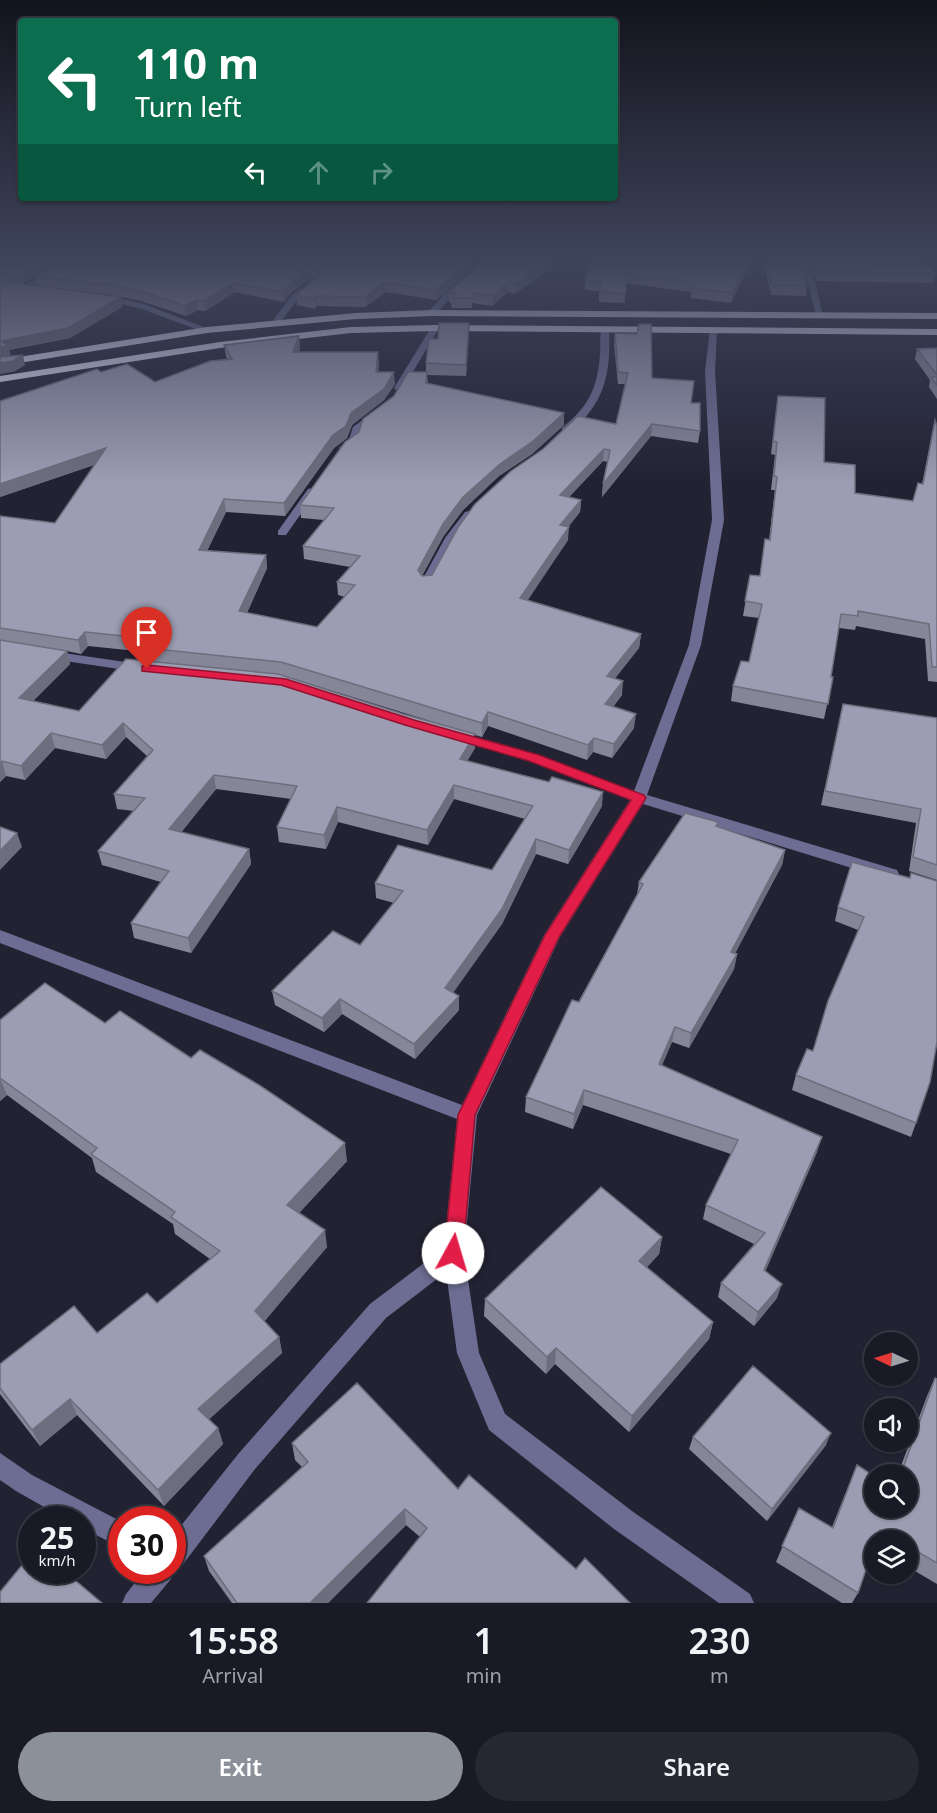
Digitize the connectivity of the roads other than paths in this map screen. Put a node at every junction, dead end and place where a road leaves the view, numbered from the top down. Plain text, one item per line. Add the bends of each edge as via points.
1 (177, 335) edge
2 (309, 335) edge
3 (431, 335) edge
4 (604, 335) edge
5 (713, 335) edge
6 (0, 363) edge
7 (0, 379) edge
8 (395, 394) edge
9 (383, 409) edge
10 (558, 436) edge
11 (333, 460) edge
12 (321, 479) edge
13 (476, 506) edge
14 (282, 533) dead end
15 (426, 584) edge
16 (33, 652) edge
17 (158, 670) edge
18 (443, 732) edge
19 (639, 798) junction
20 (903, 877) edge
21 (0, 936) edge
22 (467, 1115) junction
23 (453, 1253) junction
24 (0, 1465) edge
25 (108, 1528) edge
26 (186, 1540) edge
27 (151, 1584) edge
28 (135, 1603) edge
29 (741, 1603) edge

1 - 6 highway
2 - 7 highway
3 - 8 street
4 - 10 street via 606,354 588,410
5 - 19 street via 710,371 718,520 695,645
9 - 11 street via 357,429 354,440
12 - 14 street
13 - 15 street via 451,538
16 - 17 street
18 - 19 street via 534,758
19 - 20 street
19 - 22 street via 552,935
21 - 22 street
22 - 23 street
23 - 26 street via 378,1311 247,1461
23 - 29 street via 468,1353 497,1422 623,1520
24 - 25 street via 24,1483
27 - 28 street

